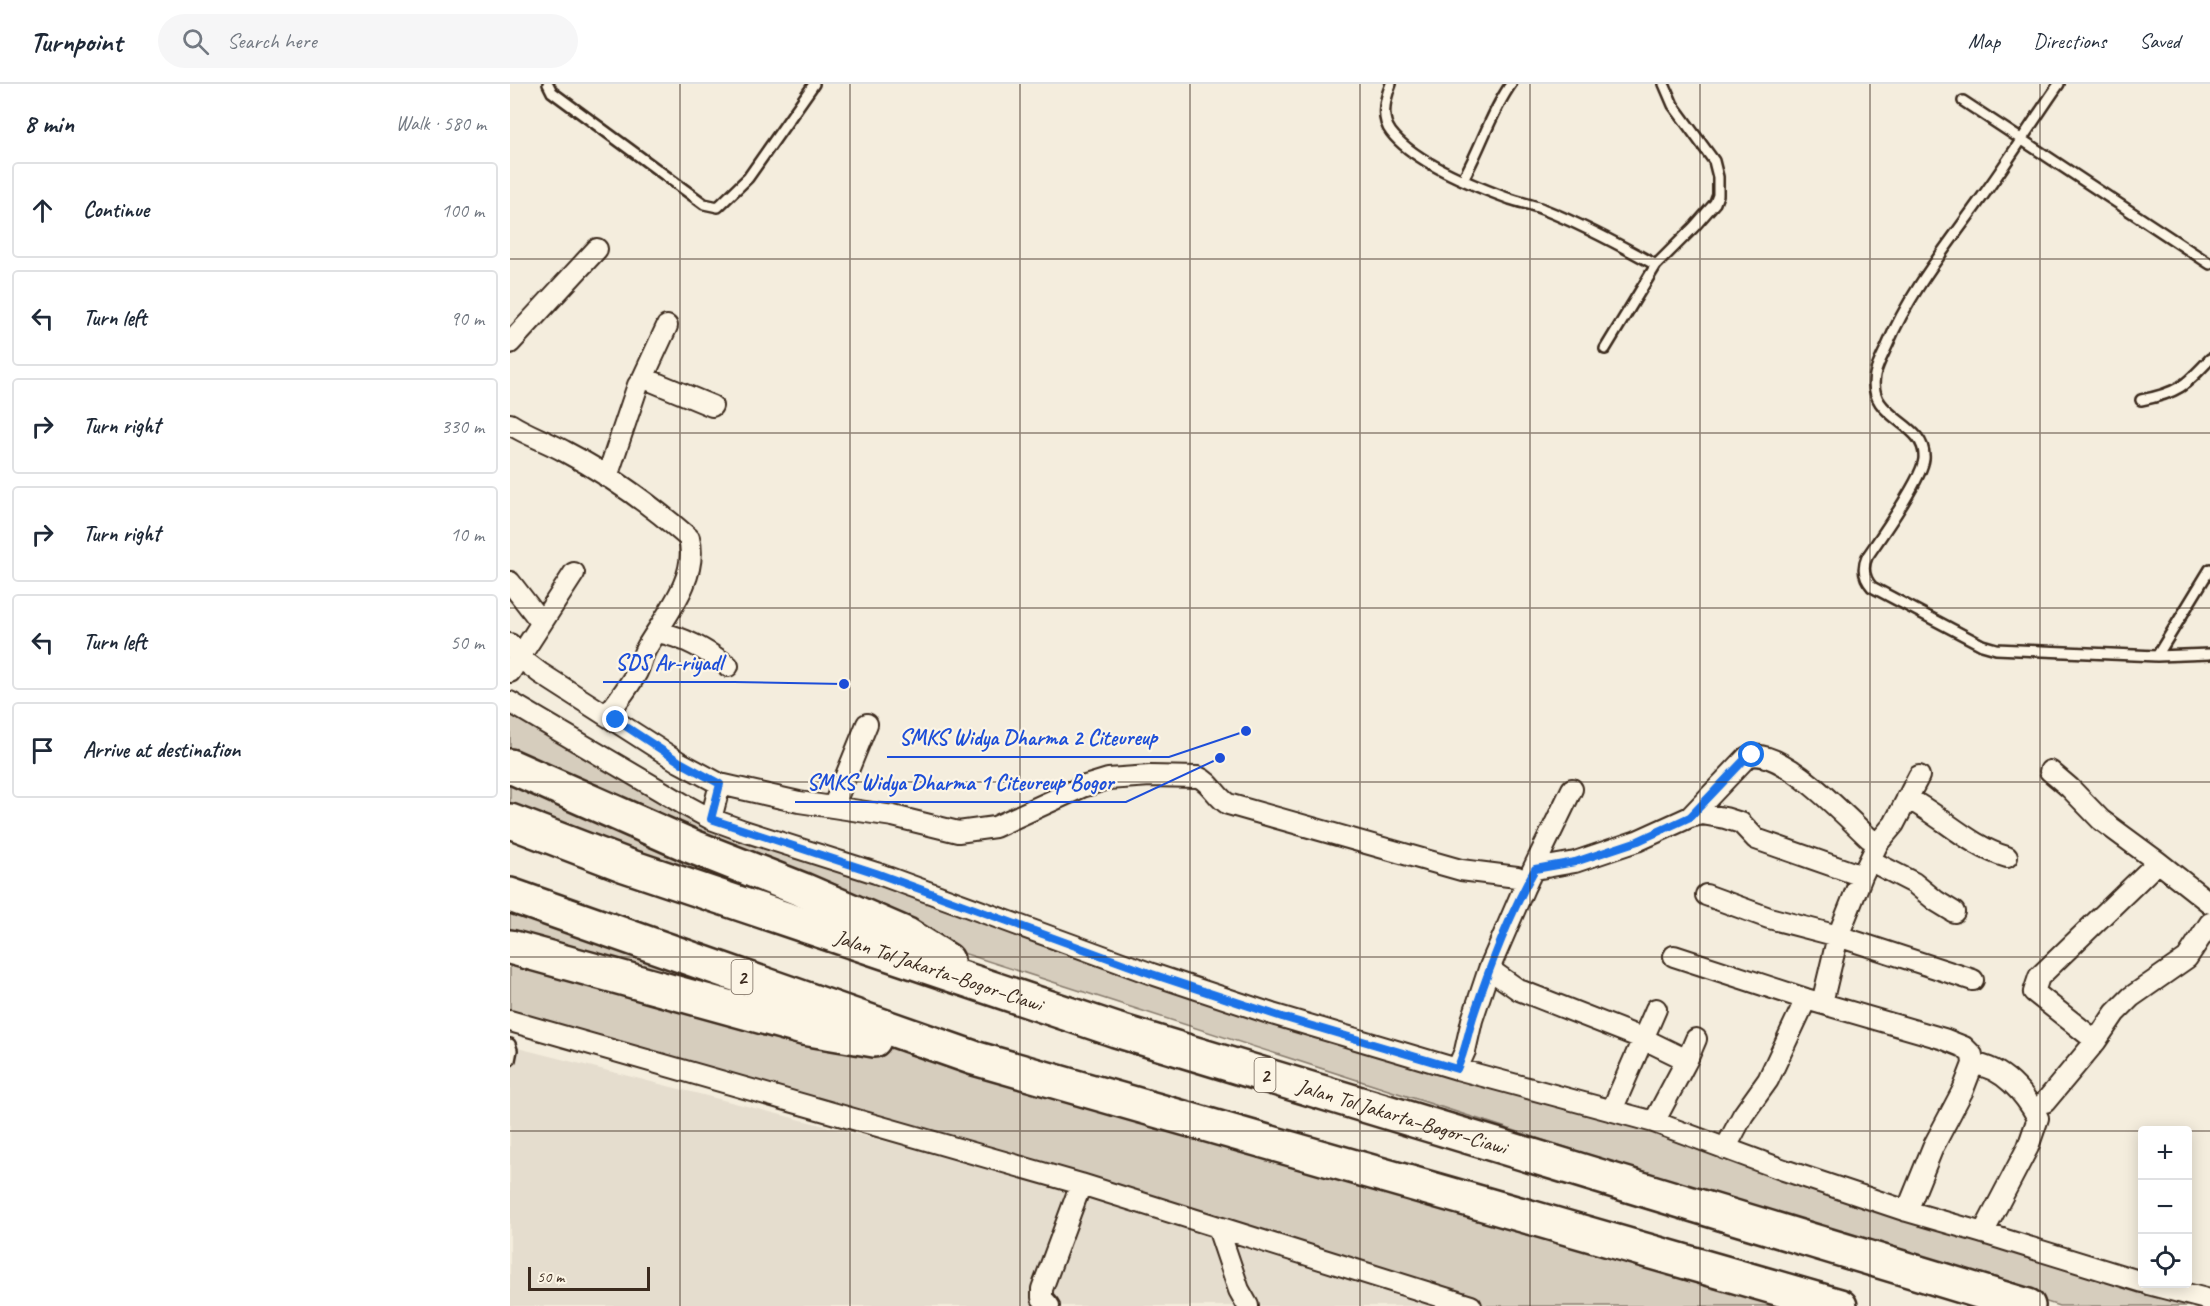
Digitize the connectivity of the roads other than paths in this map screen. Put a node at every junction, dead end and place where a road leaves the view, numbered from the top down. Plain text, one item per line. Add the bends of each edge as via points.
1 (548, 84) edge
2 (814, 84) edge
3 (1391, 84) edge
4 (1511, 84) edge
5 (1664, 84) edge
6 (2059, 84) edge
7 (1963, 101) dead end
8 (2021, 139) junction
9 (1463, 179) junction
10 (597, 249) dead end
11 (2210, 264) edge
12 (1656, 265) junction
13 (667, 326) dead end
14 (510, 343) edge
15 (1605, 349) dead end
16 (2210, 359) edge
17 (642, 380) junction
18 (2141, 400) dead end
19 (712, 406) dead end
20 (510, 424) edge
21 (608, 477) junction
22 (2210, 569) edge
23 (574, 573) dead end
24 (510, 582) edge
25 (541, 622) junction
26 (657, 632) junction
27 (2210, 654) edge
28 (2157, 656) junction
29 (513, 658) edge
30 (728, 666) dead end
31 (510, 702) edge
32 (608, 714) junction
33 (867, 724) dead end
34 (510, 766) edge
35 (2049, 771) dead end
36 (1919, 776) dead end
37 (720, 784) junction
38 (1572, 789) dead end
39 (1907, 798) junction
40 (834, 805) junction
41 (1690, 817) junction
42 (711, 819) junction
43 (510, 821) edge
44 (2007, 857) dead end
45 (1871, 860) junction
46 (2158, 862) junction
47 (1535, 869) junction
48 (1524, 888) junction
49 (510, 895) edge
50 (1706, 895) dead end
51 (2210, 903) edge
52 (1954, 912) dead end
53 (2210, 923) edge
54 (1838, 936) junction
55 (510, 947) edge
56 (1674, 956) dead end
57 (1489, 969) junction
58 (1973, 980) dead end
59 (993, 989) junction
60 (1814, 1001) junction
61 (1656, 1009) dead end
62 (510, 1021) edge
63 (1644, 1039) junction
64 (1696, 1039) dead end
65 (2096, 1041) junction
66 (510, 1044) edge
67 (974, 1058) junction
68 (510, 1060) edge
69 (1687, 1060) junction
70 (1973, 1064) junction
71 (1457, 1069) junction
72 (2045, 1102) dead end
73 (1612, 1110) junction
74 (1654, 1122) junction
75 (1725, 1149) junction
76 (1081, 1184) junction
77 (1907, 1211) junction
78 (1218, 1228) junction
79 (1983, 1233) junction
80 (2138, 1281) edge
81 (2164, 1288) edge
82 (2210, 1300) edge
83 (1049, 1306) edge
84 (1248, 1306) edge
85 (1471, 1306) edge
86 (1840, 1306) edge
87 (2028, 1306) edge

1 - 2 lane via 552,92 704,204 718,207 748,178
3 - 9 lane via 1384,107 1392,133 1415,155
4 - 9 lane
5 - 12 lane via 1673,105 1714,161 1718,186 1715,203
6 - 8 lane
7 - 8 lane
8 - 11 lane
8 - 28 lane via 1927,273 1895,328 1875,373 1876,399 1921,442 1924,460 1910,491 1864,563 1866,578 1872,587 1982,645 2011,650
9 - 12 lane via 1544,209
10 - 14 street
12 - 15 lane
13 - 17 street
16 - 18 lane via 2183,387
17 - 19 street
17 - 21 street
20 - 21 street
21 - 26 street via 689,538 692,549 685,582
22 - 28 lane
23 - 25 street
24 - 25 street
25 - 29 street
26 - 30 street via 674,635
26 - 32 street via 636,673
27 - 28 lane
29 - 32 street
31 - 42 street
32 - 37 street
33 - 40 street
34 - 59 highway via 907,935
35 - 46 street via 2101,820
36 - 39 street
37 - 40 street via 799,802
37 - 42 street
38 - 47 street
39 - 44 street via 1977,844
39 - 45 street
40 - 48 street via 958,832 995,827 1108,779 1198,777 1228,804 1461,870 1516,877
41 - 45 street via 1702,814 1725,818 1741,824 1755,839
41 - 45 street via 1747,757 1757,755 1810,783 1863,832
41 - 47 street via 1638,841 1575,862
42 - 71 street via 876,873 1152,974
43 - 59 highway, Jalan Tol Jakarta–Bogor–Ciawi / 2 via 625,865
45 - 52 street
45 - 54 street
46 - 51 street
46 - 65 street via 2035,985 2034,992
47 - 48 street
48 - 57 street
49 - 67 highway, 2
50 - 54 street via 1769,918
53 - 65 street via 2187,958 2131,997
54 - 58 street
54 - 60 street
55 - 67 highway via 803,1028
56 - 60 street
57 - 63 street via 1519,990
57 - 71 street
59 - 87 highway, Jalan Tol Jakarta–Bogor–Ciawi / 2 via 1116,1030
60 - 70 street via 1944,1039 1964,1047 1972,1055
60 - 75 street
61 - 63 street
62 - 76 street
63 - 69 street
63 - 73 street
64 - 69 street
65 - 72 street
66 - 68 lane
67 - 86 highway, 2
69 - 74 street
70 - 77 street
70 - 79 street via 1995,1070 2006,1078 2038,1118 2028,1147
71 - 73 street
73 - 74 street
74 - 75 street
75 - 77 street
76 - 78 street
76 - 83 street via 1042,1289 1042,1298
77 - 79 street
78 - 84 street
78 - 85 street
79 - 80 street
81 - 82 street

